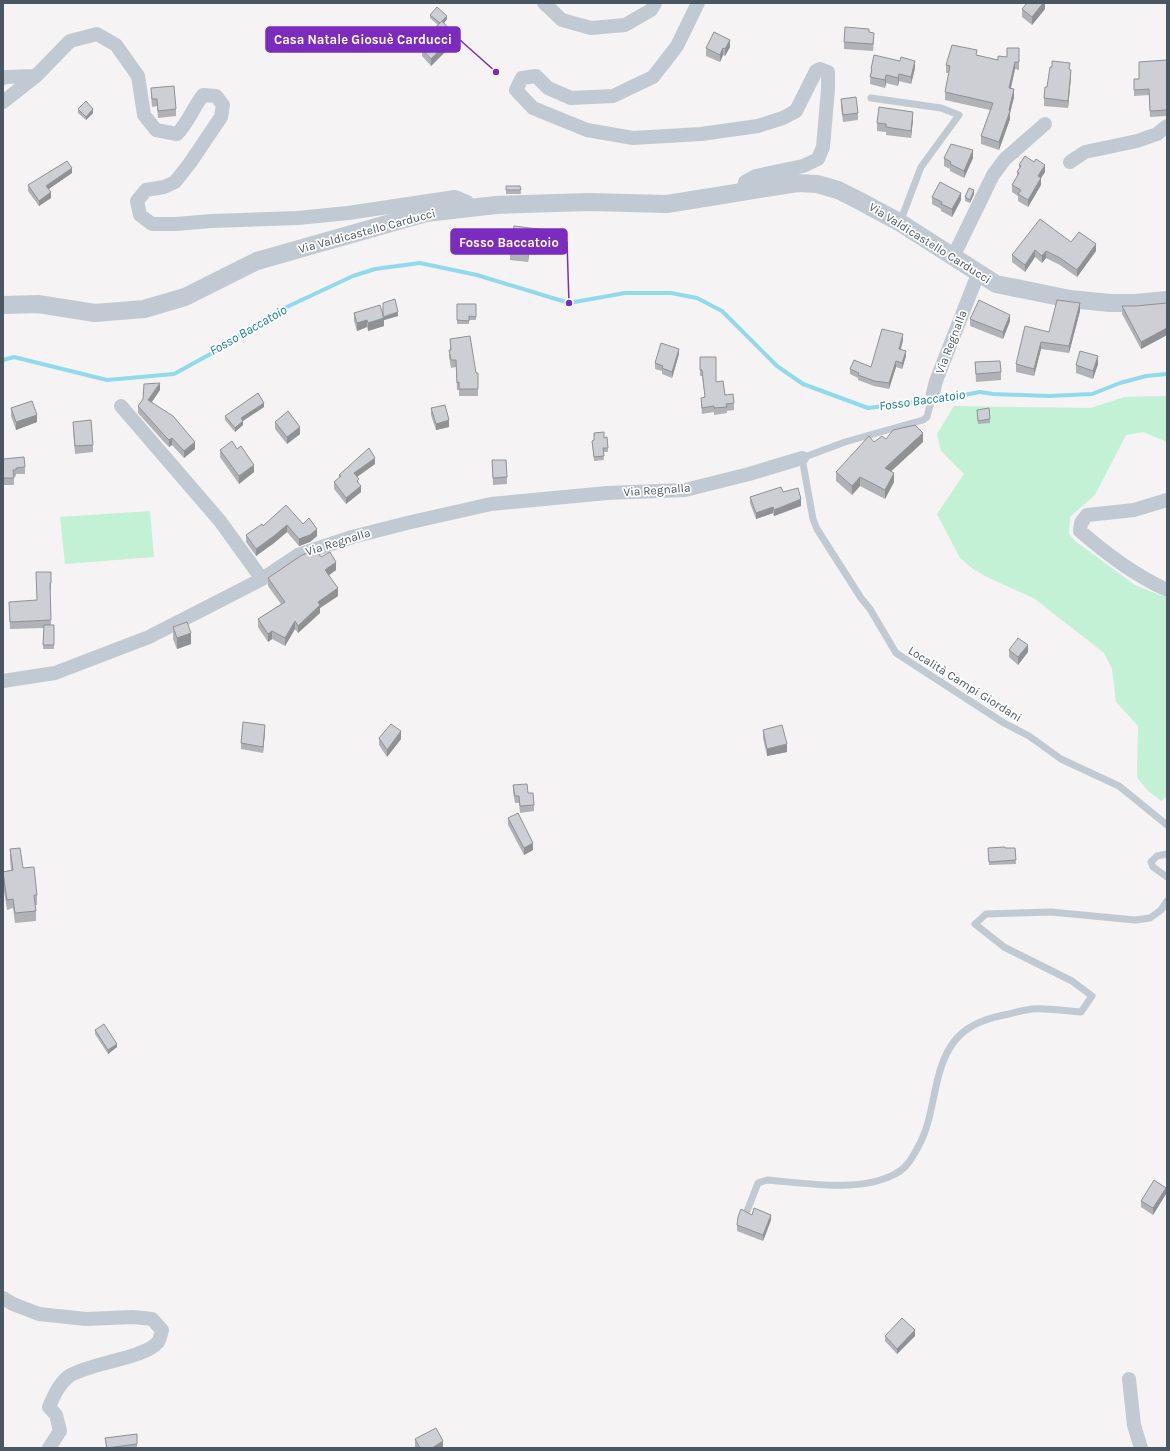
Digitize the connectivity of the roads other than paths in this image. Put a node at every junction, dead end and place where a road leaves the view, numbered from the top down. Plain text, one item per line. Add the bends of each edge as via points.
1 (544, 3) edge
2 (655, 3) edge
3 (698, 3) edge
4 (36, 76) junction
5 (3, 78) edge
6 (871, 98) dead end
7 (3, 102) edge
8 (1045, 124) dead end
9 (1167, 126) edge
10 (1070, 162) dead end
11 (743, 192) junction
12 (470, 208) junction
13 (899, 222) junction
14 (953, 257) junction
15 (978, 274) junction
16 (1167, 300) edge
17 (3, 305) edge
18 (933, 393) joint
19 (121, 406) dead end
20 (802, 458) junction
21 (1167, 500) edge
22 (262, 579) junction
23 (1167, 590) edge
24 (3, 681) edge
25 (1167, 825) edge
26 (1167, 854) edge
27 (1167, 877) edge
28 (1167, 901) edge
29 (747, 1212) edge
30 (3, 1298) edge
31 (1130, 1379) dead end
32 (49, 1448) edge
33 (1140, 1448) edge

1 - 2 street via 562,20 591,28 625,25 651,10
3 - 11 street via 677,46 653,78 613,96 571,98 548,88 536,76 522,78 516,90 533,108 587,130 633,138 702,134 751,127 783,118 796,111 816,71 820,68 828,72 823,147 818,160 803,166 756,176 746,182
4 - 5 street
4 - 7 street
4 - 12 street via 70,41 97,34 116,45 138,76 144,115 156,130 177,134 185,126 203,95 216,96 224,105 221,117 174,182 164,187 146,190 137,201 140,215 152,224 298,218 455,198 467,202
6 - 13 lane via 941,108 959,115 920,167
8 - 14 street via 1005,159 993,175
9 - 10 street via 1157,134 1137,141 1085,152
11 - 12 street, Via Valdicastello Carducci via 667,204 589,202
11 - 13 street, Via Valdicastello Carducci via 796,183 817,184 838,190
12 - 17 street, Via Valdicastello Carducci via 426,213 257,261 185,297 144,309 95,313 38,304
13 - 14 street, Via Valdicastello Carducci
14 - 15 street, Via Valdicastello Carducci
15 - 16 street, Via Valdicastello Carducci via 996,284 1070,299 1110,303
15 - 18 street, Via Regnalla
18 - 20 lane, Via Regnalla via 930,409 923,420 845,442
19 - 22 street via 220,521
20 - 22 street, Via Regnalla via 685,490 606,493 491,504 352,537 298,555
20 - 25 lane, Località Campi Giordani via 817,529 896,653 1062,759 1119,786
21 - 23 street via 1134,510 1087,515 1081,523 1080,531 1106,553 1146,580
22 - 24 street, Via Regnalla via 150,637 54,673
26 - 27 lane via 1157,856 1151,862 1153,867
28 - 29 lane via 1161,910 1150,918 1135,920 1051,912 986,914 976,924 1004,946 1072,981 1092,996 1081,1012 1033,1009 1000,1015 976,1023 963,1031 949,1047 938,1076 925,1136 910,1163 897,1174 848,1186 767,1180 758,1183
30 - 32 street via 39,1314 86,1319 152,1319 162,1330 158,1342 146,1351 83,1370 69,1376 58,1387 49,1407 56,1415 60,1431
31 - 33 street via 1134,1425

